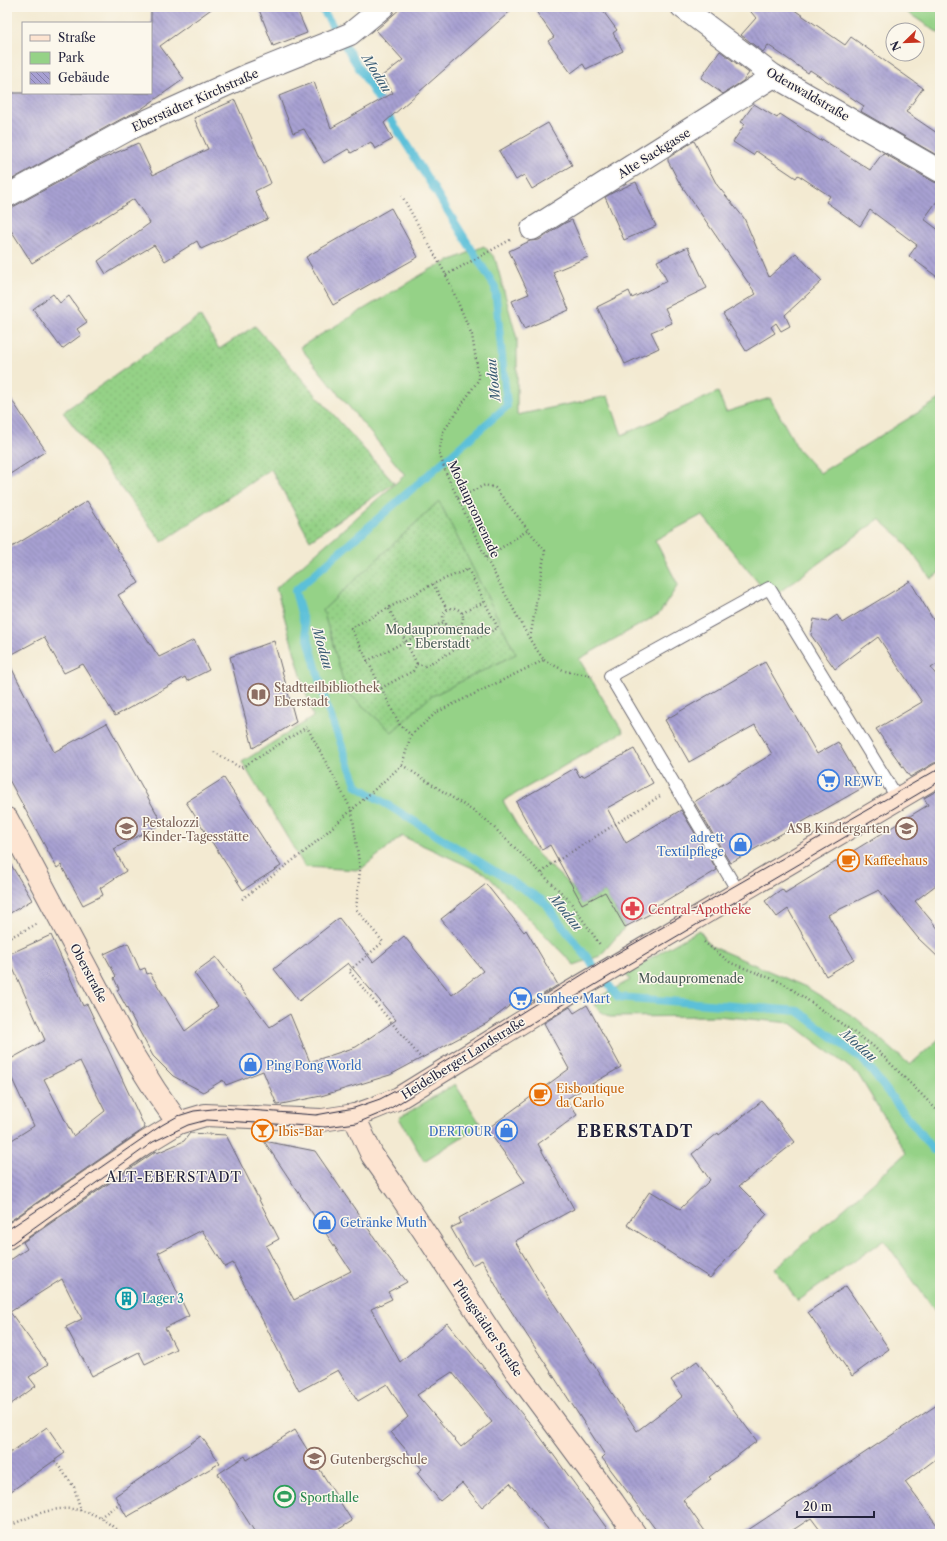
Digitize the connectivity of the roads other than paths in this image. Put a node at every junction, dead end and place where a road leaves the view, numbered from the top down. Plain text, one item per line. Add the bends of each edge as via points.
1 (383, 7) edge
2 (682, 7) edge
3 (774, 76) junction
4 (940, 171) edge
5 (7, 196) edge
6 (532, 228) dead end
7 (940, 774) edge
8 (898, 799) junction
9 (7, 819) edge
10 (739, 893) junction
11 (355, 1115) junction
12 (178, 1123) junction
13 (7, 1238) edge
14 (635, 1534) edge

1 - 5 street, Eberstädter Kirchstraße via 350,34 248,74 129,129
2 - 3 street, Odenwaldstraße
3 - 4 street, Odenwaldstraße
3 - 6 street, Alte Sackgasse
7 - 8 street, Heidelberger Landstraße
8 - 10 street, Heidelberger Landstraße
8 - 10 lane via 769,588 610,676
9 - 12 street, Oberstraße via 130,1050
10 - 11 street, Heidelberger Landstraße via 578,987 399,1098
11 - 12 street, Heidelberger Landstraße via 322,1120 205,1115
11 - 14 street, Pfungstädter Straße via 372,1155 516,1371
12 - 13 street, Heidelberger Landstraße

